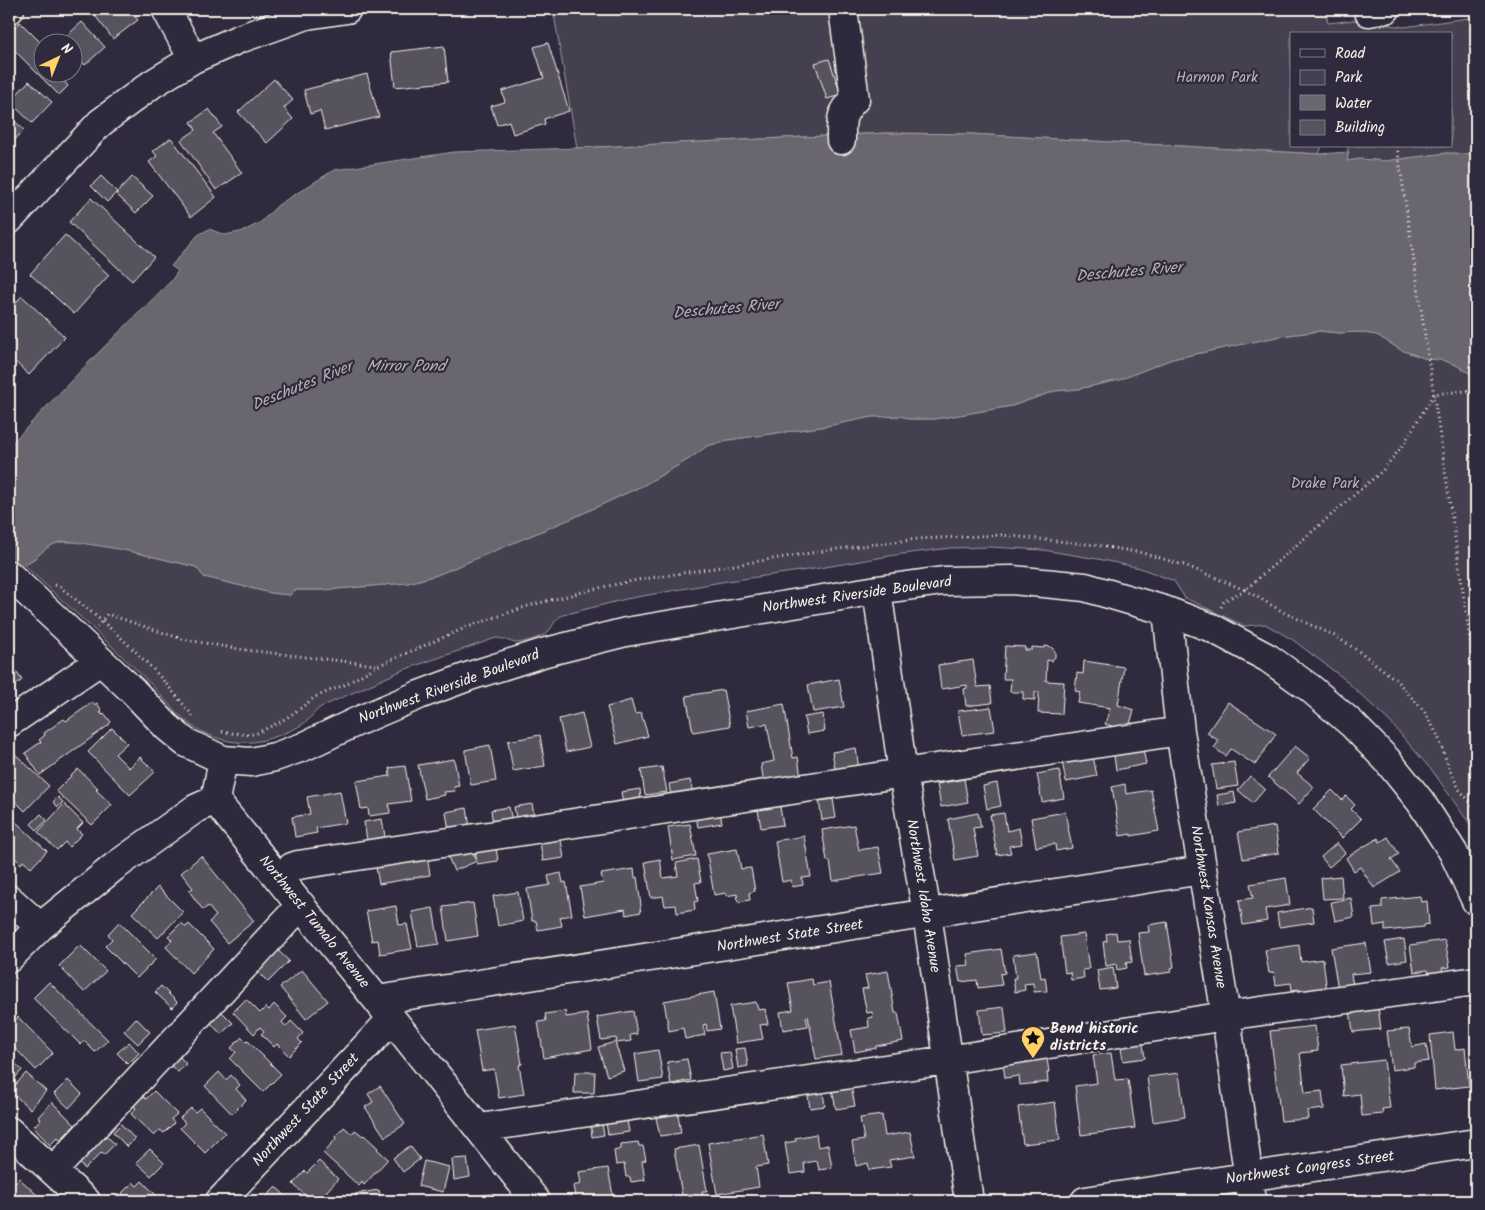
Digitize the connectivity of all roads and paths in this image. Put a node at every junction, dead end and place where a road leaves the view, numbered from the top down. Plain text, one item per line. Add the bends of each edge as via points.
1 (166, 9) edge
2 (347, 9) edge
3 (844, 9) edge
4 (193, 59) junction
5 (841, 140) dead end
6 (1397, 148) edge
7 (12, 210) edge
8 (1476, 390) edge
9 (1434, 394) junction
10 (14, 580) edge
11 (53, 584) dead end
12 (877, 590) junction
13 (1245, 590) junction
14 (1167, 611) junction
15 (102, 622) junction
16 (1212, 628) junction
17 (100, 660) junction
18 (376, 666) junction
19 (1476, 680) edge
20 (194, 718) dead end
21 (9, 723) edge
22 (217, 730) dead end
23 (1180, 731) junction
24 (223, 760) junction
25 (903, 773) junction
26 (215, 800) junction
27 (1476, 809) edge
28 (1202, 870) junction
29 (279, 878) junction
30 (9, 899) edge
31 (1476, 901) edge
32 (301, 905) junction
33 (927, 914) junction
34 (40, 927) junction
35 (9, 958) edge
36 (1476, 981) edge
37 (385, 1010) junction
38 (1226, 1016) junction
39 (948, 1060) junction
40 (478, 1128) junction
41 (9, 1131) edge
42 (1476, 1143) edge
43 (53, 1170) junction
44 (1250, 1189) edge
45 (86, 1201) edge
46 (220, 1201) edge
47 (536, 1201) edge
48 (969, 1201) edge
49 (1085, 1201) edge

1 - 4 street
2 - 4 street via 307,16
3 - 5 street via 855,99 845,109
4 - 7 street via 152,84 100,123
6 - 9 path
8 - 9 path
9 - 13 path via 1403,446 1384,470
9 - 19 path
10 - 17 street
11 - 15 path
12 - 14 street, Northwest Riverside Boulevard via 943,581 1012,580 1085,586
12 - 24 street, Northwest Riverside Boulevard via 626,632 546,652 419,695 275,757 251,762
12 - 25 street, Northwest Idaho Avenue
13 - 16 path via 1224,601
13 - 18 path via 1187,566 1143,553 1095,545 1001,535 918,539 714,567 594,589 528,606 465,628
13 - 27 path via 1335,636 1396,680 1424,711 1438,736 1459,789
14 - 16 street, Northwest Riverside Boulevard
14 - 23 street, Northwest Kansas Avenue
15 - 18 path via 107,614 182,639
15 - 20 path via 170,687
16 - 31 street, Northwest Riverside Boulevard via 1268,658 1310,688 1358,730 1420,800 1453,852
17 - 21 street
17 - 24 street via 184,742
18 - 22 path via 315,697 280,722 257,733 233,734
23 - 25 street
23 - 28 street, Northwest Kansas Avenue
24 - 26 street
25 - 29 street via 298,865
25 - 33 street, Northwest Idaho Avenue
26 - 29 street, Northwest Tumalo Avenue
26 - 34 street via 195,809 114,867
28 - 33 street, Northwest State Street
28 - 38 street, Northwest Kansas Avenue
29 - 32 street, Northwest Tumalo Avenue
30 - 34 street
32 - 37 street, Northwest Tumalo Avenue
32 - 43 street
33 - 37 street, Northwest State Street
33 - 39 street, Northwest Idaho Avenue
34 - 35 street
36 - 38 street
37 - 40 street, Northwest Tumalo Avenue
37 - 46 street, Northwest State Street
38 - 39 street
38 - 44 street, Northwest Kansas Avenue
39 - 40 street
39 - 48 street, Northwest Idaho Avenue
40 - 47 street, Northwest Tumalo Avenue
41 - 43 street
42 - 44 street, Northwest Congress Street
43 - 45 street
44 - 49 street, Northwest Congress Street

